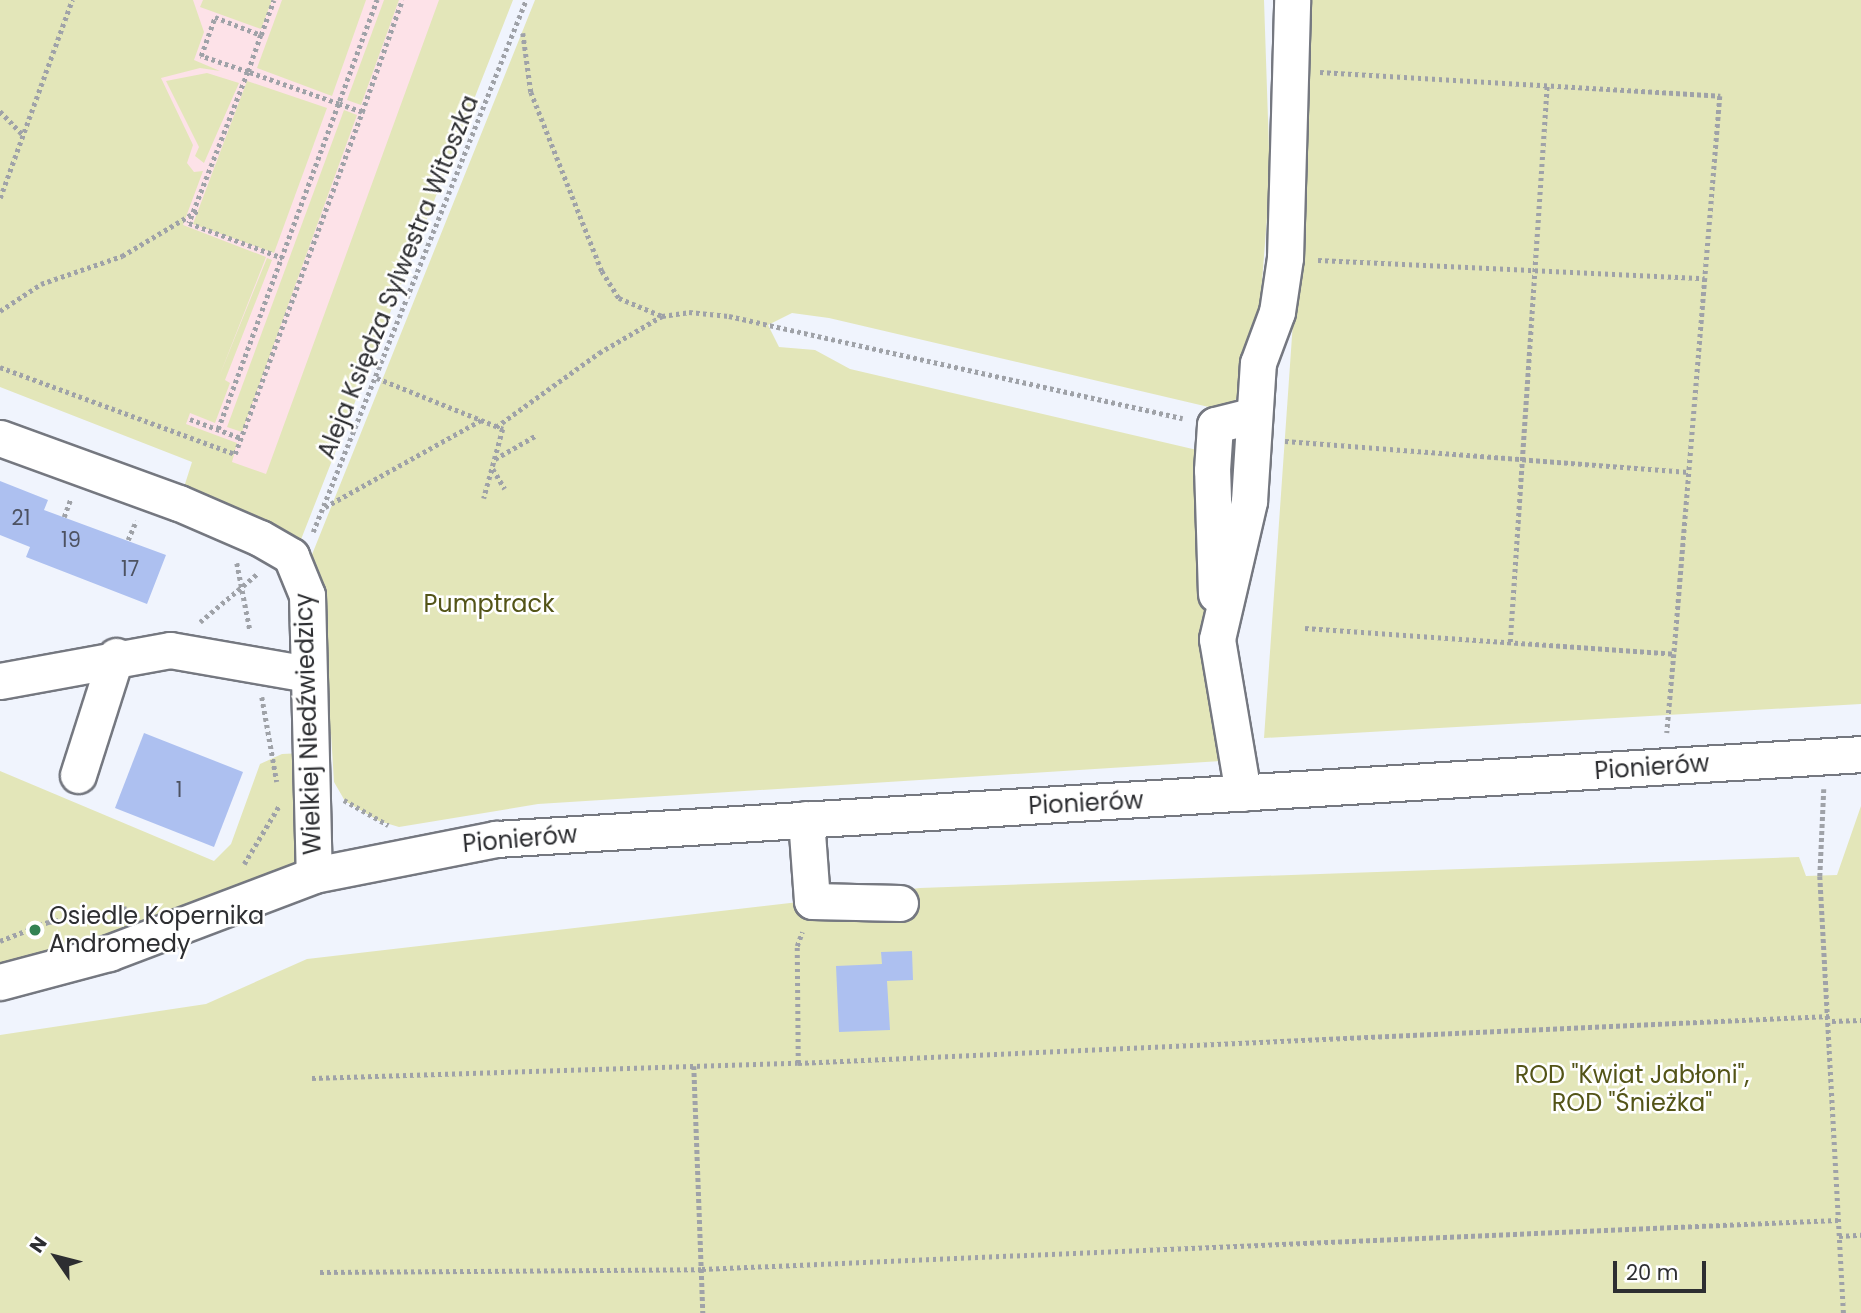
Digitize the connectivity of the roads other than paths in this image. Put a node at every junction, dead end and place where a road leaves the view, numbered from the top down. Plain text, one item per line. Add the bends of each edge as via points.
1 (1293, 0) edge
2 (1251, 429) junction
3 (0, 438) edge
4 (1217, 639) junction
5 (116, 656) junction
6 (308, 674) junction
7 (0, 681) edge
8 (1861, 754) edge
9 (78, 775) dead end
10 (1243, 793) junction
11 (806, 819) junction
12 (314, 875) junction
13 (900, 903) dead end
14 (0, 982) edge

1 - 2 street via 1285,258 1277,312 1258,363
2 - 4 street via 1249,501
2 - 4 street via 1215,425
3 - 6 street, Wielkiej Niedźwiedzicy via 179,503 290,556 306,595
4 - 10 street
5 - 6 street via 170,650
5 - 7 street
5 - 9 street
6 - 12 street, Wielkiej Niedźwiedzicy
8 - 10 street, Pionierów
10 - 11 street, Pionierów
11 - 12 street, Pionierów via 496,839
11 - 13 street via 812,901
12 - 14 street, Pionierów via 109,953

